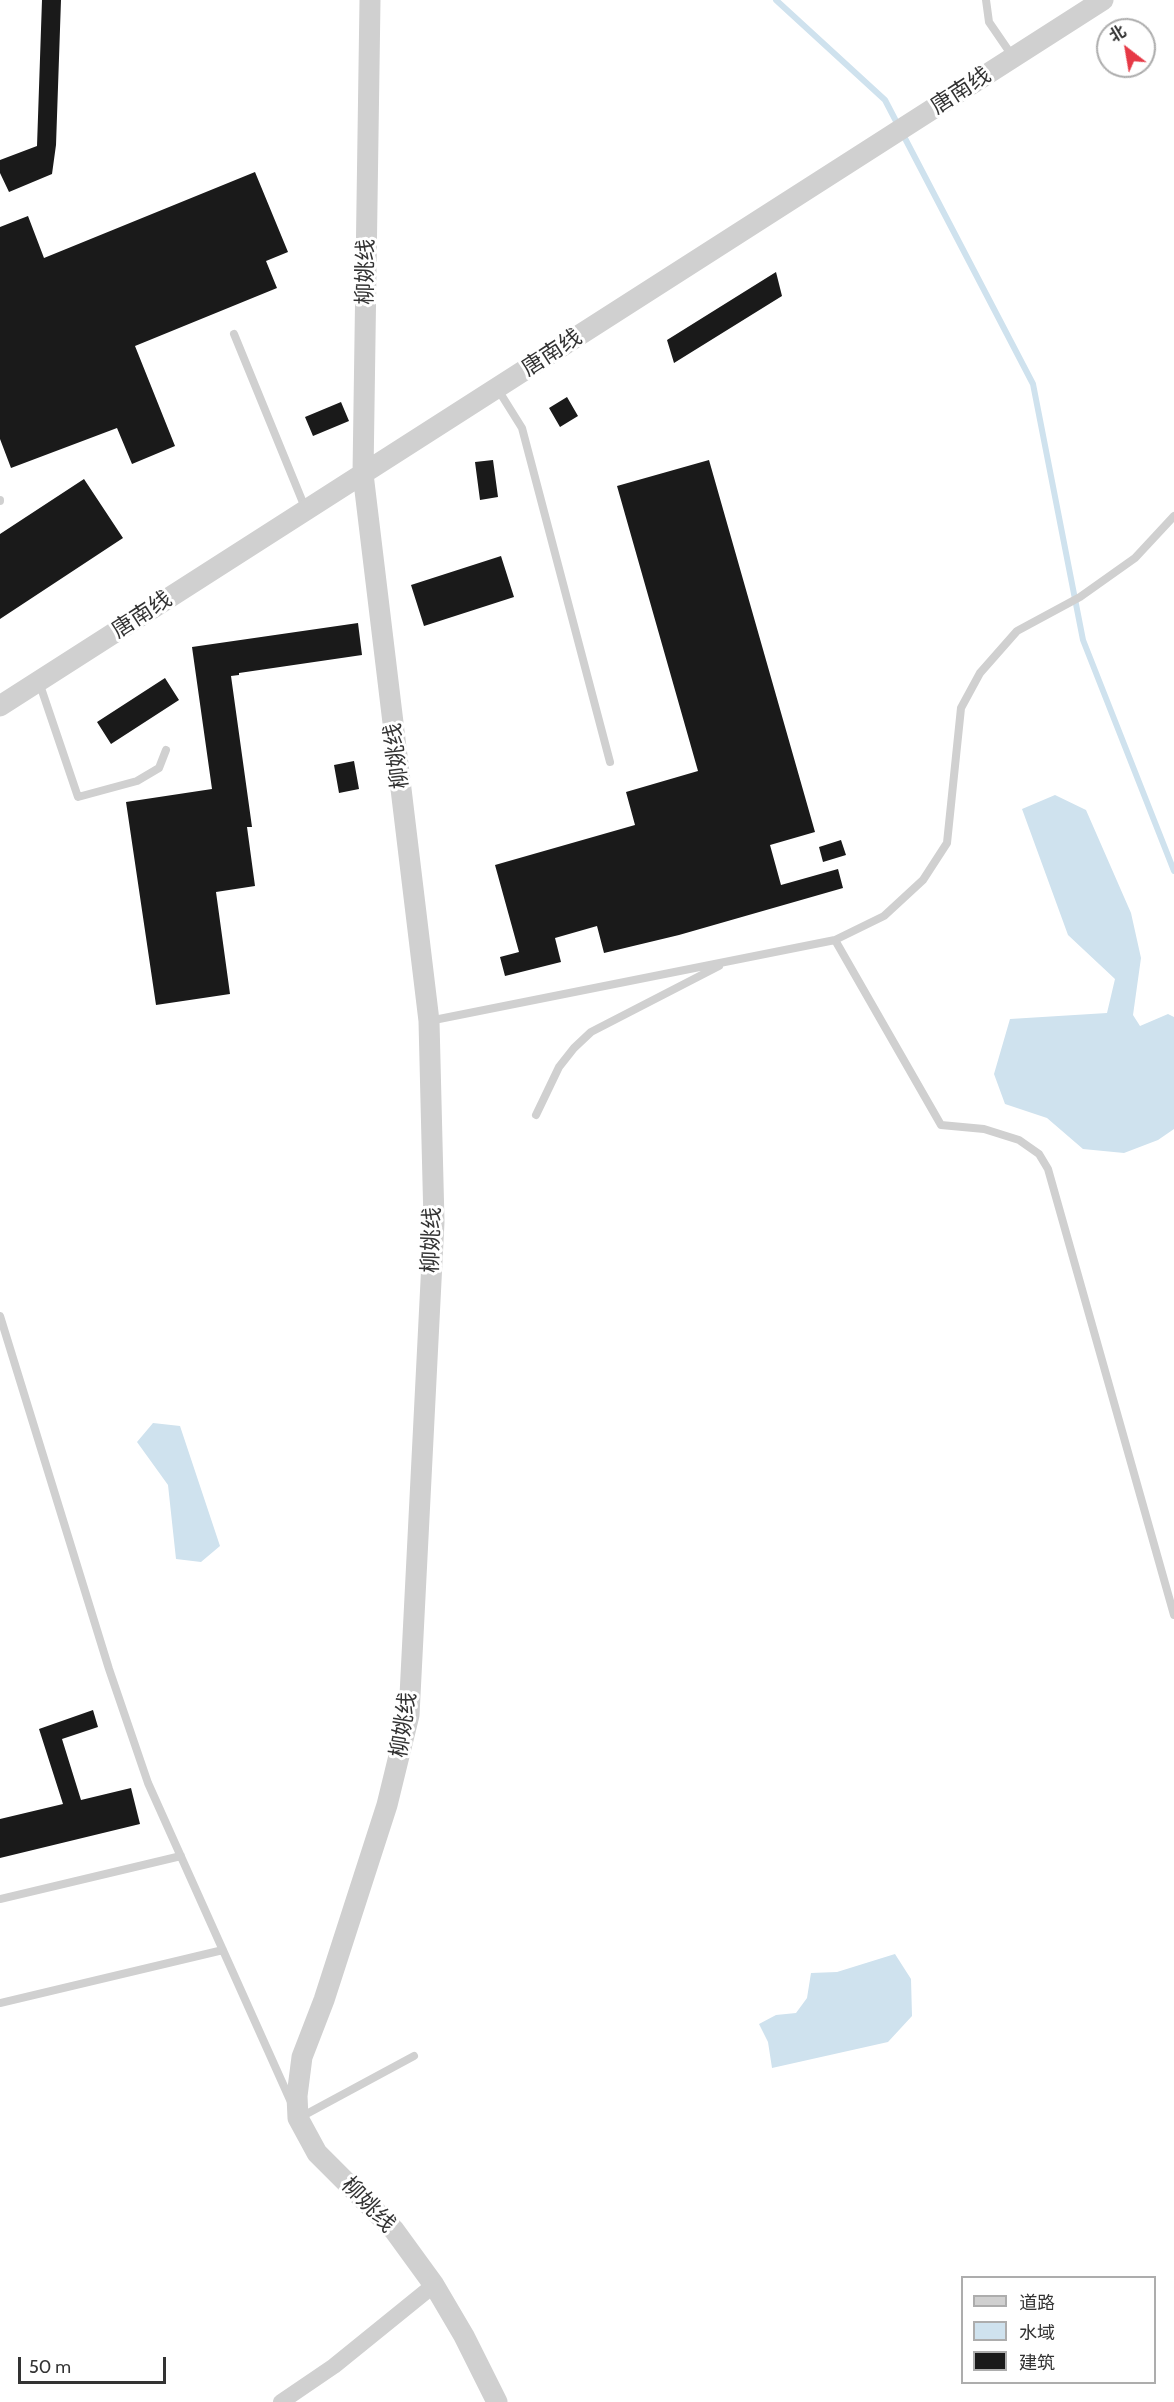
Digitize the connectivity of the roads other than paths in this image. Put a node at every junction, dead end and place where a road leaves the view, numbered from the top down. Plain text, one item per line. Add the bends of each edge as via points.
1 (370, 0) edge
2 (986, 0) edge
3 (1103, 0) edge
4 (1013, 58) junction
5 (234, 334) dead end
6 (497, 388) junction
7 (363, 474) junction
8 (307, 510) junction
9 (1174, 516) edge
10 (38, 681) junction
11 (0, 706) edge
12 (166, 750) dead end
13 (610, 762) dead end
14 (835, 940) junction
15 (727, 962) junction
16 (429, 1021) junction
17 (536, 1115) dead end
18 (0, 1316) edge
19 (1174, 1615) edge
20 (181, 1856) junction
21 (0, 1899) edge
22 (223, 1950) junction
23 (0, 2003) edge
24 (414, 2056) dead end
25 (298, 2118) junction
26 (434, 2285) junction
27 (281, 2402) edge
28 (497, 2402) edge

1 - 7 street, 柳姚线
2 - 4 lane via 989,22
3 - 4 street, 唐南线
4 - 6 street, 唐南线
5 - 8 lane
6 - 7 street, 唐南线
6 - 13 lane via 522,428
7 - 8 street, 唐南线
7 - 16 street, 柳姚线
8 - 10 street, 唐南线
9 - 14 lane via 1135,558 1080,597 1017,631 980,673 961,708 947,843 923,880 884,916
10 - 11 street, 唐南线
10 - 12 lane via 78,797 137,781 159,768
14 - 15 lane
14 - 19 lane via 941,1125 984,1129 1019,1140 1039,1154 1048,1169
15 - 16 lane
15 - 17 lane via 591,1032 559,1067
16 - 25 street, 柳姚线 via 434,1222 409,1715 387,1805 302,2058
18 - 20 lane via 109,1669 148,1783
20 - 21 lane
20 - 22 lane
22 - 23 lane
22 - 25 lane
24 - 25 lane
25 - 26 street, 柳姚线 via 317,2153 394,2230
26 - 27 street via 334,2366
26 - 28 street, 柳姚线

